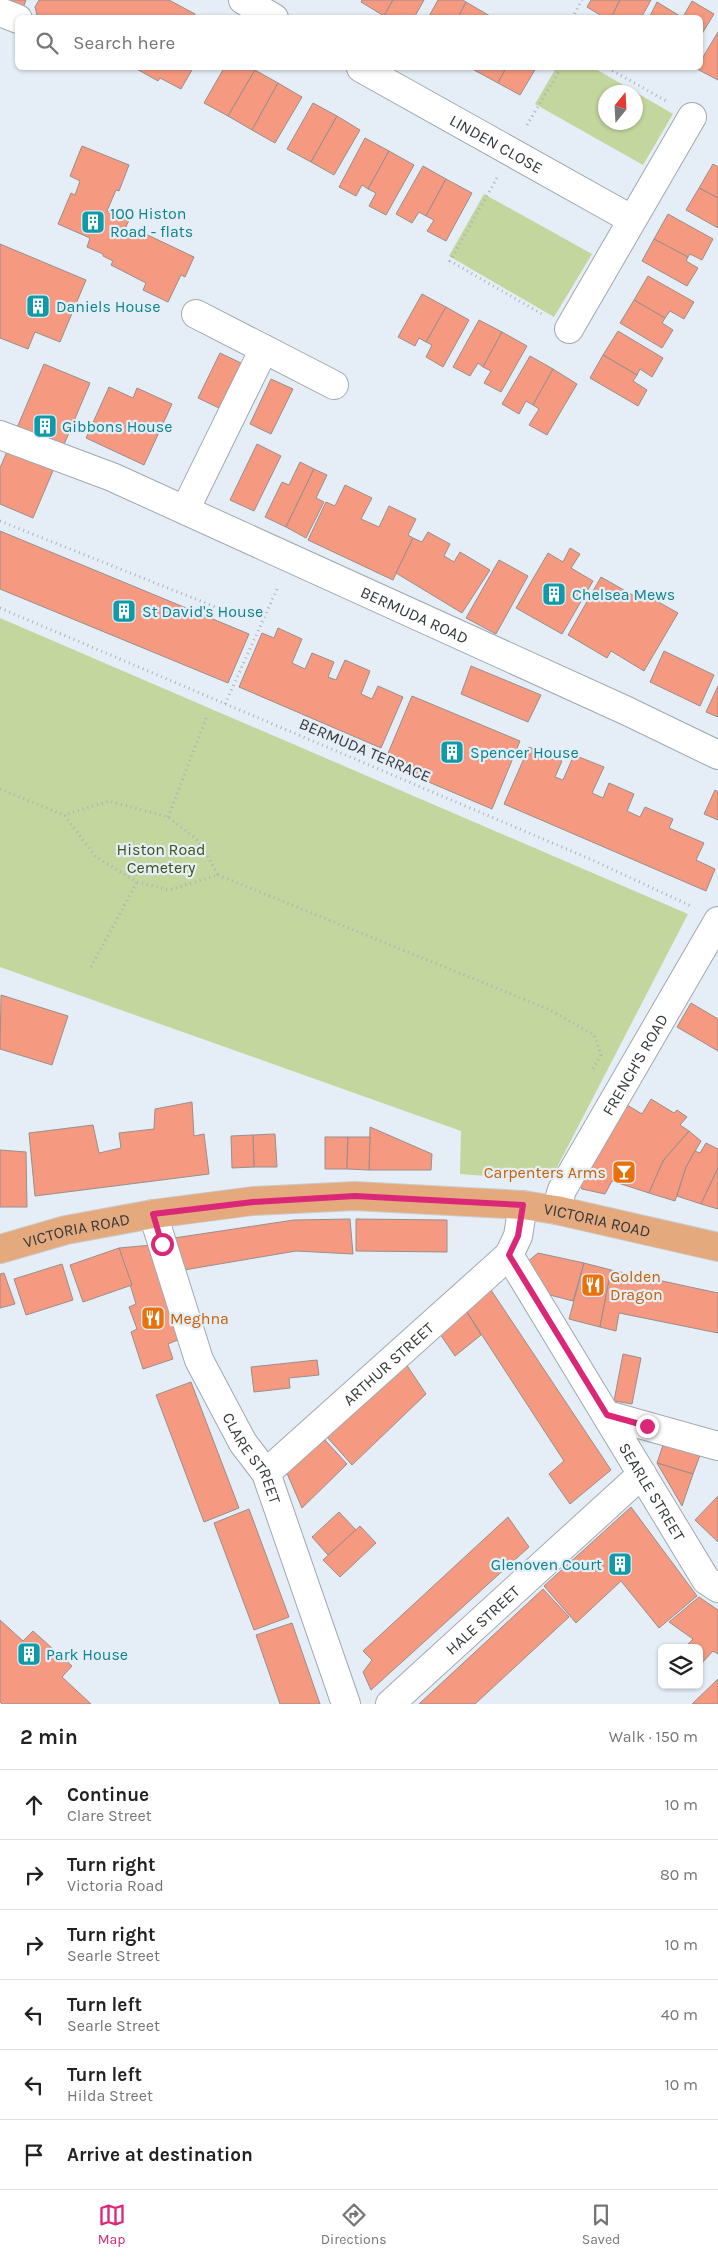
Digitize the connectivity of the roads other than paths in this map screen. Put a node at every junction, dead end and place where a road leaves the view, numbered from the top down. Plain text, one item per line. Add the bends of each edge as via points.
1 (243, 0) edge
2 (0, 12) edge
3 (269, 15) edge
4 (15, 18) edge
5 (365, 70) edge
6 (692, 117) road end
7 (631, 220) junction
8 (196, 314) dead end
9 (569, 329) road end
10 (264, 349) junction
11 (334, 385) dead end
12 (0, 434) edge
13 (186, 510) junction
14 (718, 755) edge
15 (718, 921) edge
16 (523, 1205) junction
17 (556, 1210) junction
18 (153, 1214) junction
19 (718, 1247) edge
20 (0, 1249) edge
21 (509, 1255) junction
22 (607, 1415) junction
23 (718, 1446) edge
24 (266, 1473) junction
25 (642, 1474) junction
26 (718, 1588) edge
27 (346, 1704) edge
28 (390, 1704) edge

1 - 3 street
2 - 4 street
5 - 7 street, LINDEN CLOSE
6 - 7 street
7 - 9 street
8 - 10 street
10 - 11 street
10 - 13 street
12 - 13 street, BERMUDA ROAD via 112,476
13 - 14 street, BERMUDA ROAD
15 - 17 street, FRENCH'S ROAD via 562,1190
16 - 17 main road, VICTORIA ROAD
16 - 18 main road, VICTORIA ROAD via 355,1196 253,1202
16 - 21 street via 518,1236
17 - 19 main road, VICTORIA ROAD
18 - 20 main road, VICTORIA ROAD via 66,1230
18 - 24 street, CLARE STREET via 199,1360 242,1443
21 - 22 street, SEARLE STREET
21 - 24 street, ARTHUR STREET
22 - 23 street
22 - 25 street, SEARLE STREET
24 - 27 street, CLARE STREET
25 - 26 street, SEARLE STREET via 706,1580
25 - 28 street, HALE STREET

